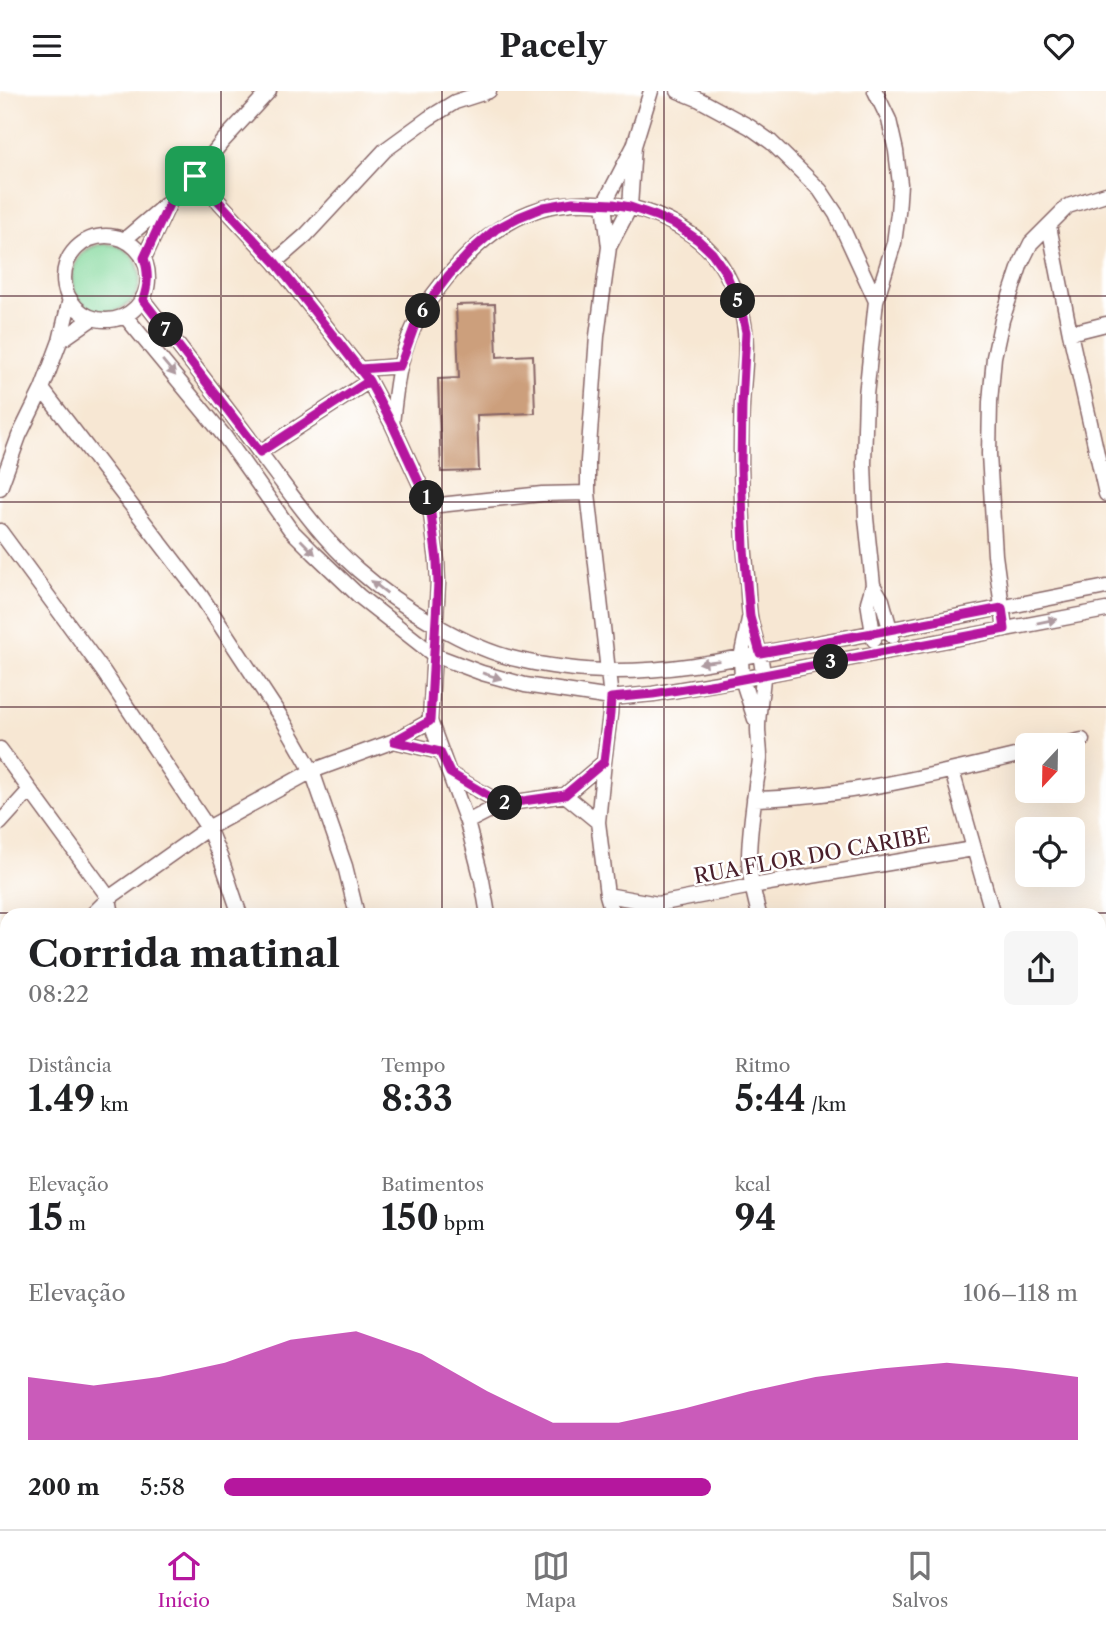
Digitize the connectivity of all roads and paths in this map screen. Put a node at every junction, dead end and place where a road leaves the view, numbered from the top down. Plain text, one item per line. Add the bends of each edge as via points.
1 (269, 91) edge
2 (489, 91) edge
3 (651, 91) edge
4 (678, 91) edge
5 (875, 91) edge
6 (634, 146) junction
7 (195, 176) junction
8 (1106, 194) edge
9 (171, 200) junction
10 (604, 204) junction
11 (630, 207) junction
12 (1049, 226) junction
13 (124, 240) junction
14 (610, 247) junction
15 (144, 258) junction
16 (275, 262) junction
17 (70, 299) junction
18 (143, 300) junction
19 (876, 301) junction
20 (125, 316) junction
21 (93, 318) junction
22 (1106, 324) edge
23 (1070, 333) junction
24 (60, 341) junction
25 (400, 366) junction
26 (364, 375) junction
27 (42, 389) junction
28 (392, 424) junction
29 (260, 452) junction
30 (1102, 459) edge
31 (0, 488) edge
32 (588, 493) junction
33 (1106, 495) edge
34 (430, 506) junction
35 (0, 531) edge
36 (873, 585) junction
37 (1106, 587) edge
38 (1002, 608) junction
39 (1106, 610) edge
40 (750, 617) junction
41 (436, 625) junction
42 (1005, 629) junction
43 (891, 630) junction
44 (873, 633) junction
45 (894, 649) junction
46 (760, 653) junction
47 (876, 653) junction
48 (434, 655) junction
49 (741, 658) junction
50 (607, 671) junction
51 (763, 675) junction
52 (742, 679) junction
53 (611, 698) junction
54 (430, 721) junction
55 (758, 727) junction
56 (394, 741) junction
57 (0, 749) edge
58 (440, 752) junction
59 (1015, 756) edge
60 (604, 762) junction
61 (312, 771) junction
62 (952, 771) junction
63 (450, 773) junction
64 (30, 790) junction
65 (565, 795) junction
66 (754, 799) junction
67 (502, 804) junction
68 (467, 822) junction
69 (598, 822) junction
70 (0, 824) edge
71 (208, 828) junction
72 (973, 849) junction
73 (752, 886) junction
74 (607, 895) junction
75 (109, 898) junction
76 (658, 904) junction
77 (99, 908) edge
78 (110, 908) edge
79 (238, 908) edge
80 (355, 908) edge
81 (487, 908) edge
82 (611, 908) edge
83 (653, 908) edge
84 (757, 908) edge
85 (991, 908) edge

1 - 7 street
2 - 16 street via 455,103 385,150
3 - 6 street
4 - 19 street via 750,127 820,190
5 - 19 street via 889,120 900,184 894,243
6 - 10 street
6 - 11 street
7 - 9 street
7 - 16 street
8 - 12 street via 1068,206
9 - 13 street
9 - 15 street
10 - 11 street
10 - 14 street
10 - 25 street via 573,202 544,207 496,229 426,305
11 - 14 street
11 - 40 street via 676,225 712,253 726,273 742,313 746,332 741,468
12 - 23 street
12 - 38 street via 1031,243 1021,263 994,357 989,454
13 - 15 street
13 - 17 street via 100,236 76,248 64,272
14 - 32 street via 597,336
15 - 18 street via 149,272
16 - 26 street
17 - 21 street
17 - 24 street
18 - 20 street
18 - 29 street
19 - 36 street via 864,463
20 - 21 street
20 -> 48 street via 225,437 290,529 359,596
21 - 24 street
22 - 23 street
23 - 30 street
24 - 27 street
25 - 26 street
25 - 28 street
26 - 28 street
26 - 29 street
27 - 31 street
27 - 61 street via 201,596
28 - 34 street
41 -> 29 street via 358,571 306,516
30 - 33 street
32 - 34 street
32 - 50 street
34 - 41 street via 437,561
35 - 71 street via 103,671
36 - 43 street
36 - 44 street via 868,602
37 - 38 street
38 - 42 street
38 - 43 street
42 -> 39 street
40 - 46 street
40 - 49 street
41 - 48 street
41 - 50 street via 518,660
42 - 45 street
43 - 44 street
43 - 45 street
44 - 46 street
44 - 47 street
45 - 47 street
46 - 49 street
46 - 51 street
47 - 51 street
48 -> 53 street via 526,685
48 - 54 street
49 -> 50 street
49 - 52 street
50 - 53 street
51 - 52 street
51 - 55 street
52 - 53 street
52 - 55 street
53 - 60 street
54 - 56 street
54 - 58 street
55 - 66 street via 760,758
56 - 58 street
56 - 61 street
57 - 64 street
58 - 63 street
59 - 62 street
60 - 65 street
60 - 69 street
61 - 71 street
61 - 80 street
62 - 66 street via 793,798
62 - 72 street
63 - 67 street
63 - 68 street
64 - 70 street
64 - 75 street
65 - 67 street
65 - 69 street
66 - 73 street via 749,862
67 - 68 street
68 - 81 street
69 - 74 street
71 - 75 street
71 - 79 street
72 - 73 street, RUA FLOR DO CARIBE
72 - 85 street
73 - 76 street, RUA FLOR DO CARIBE
73 - 84 street
74 - 76 street
74 - 82 street
75 - 77 street
75 - 78 street
76 - 83 street

